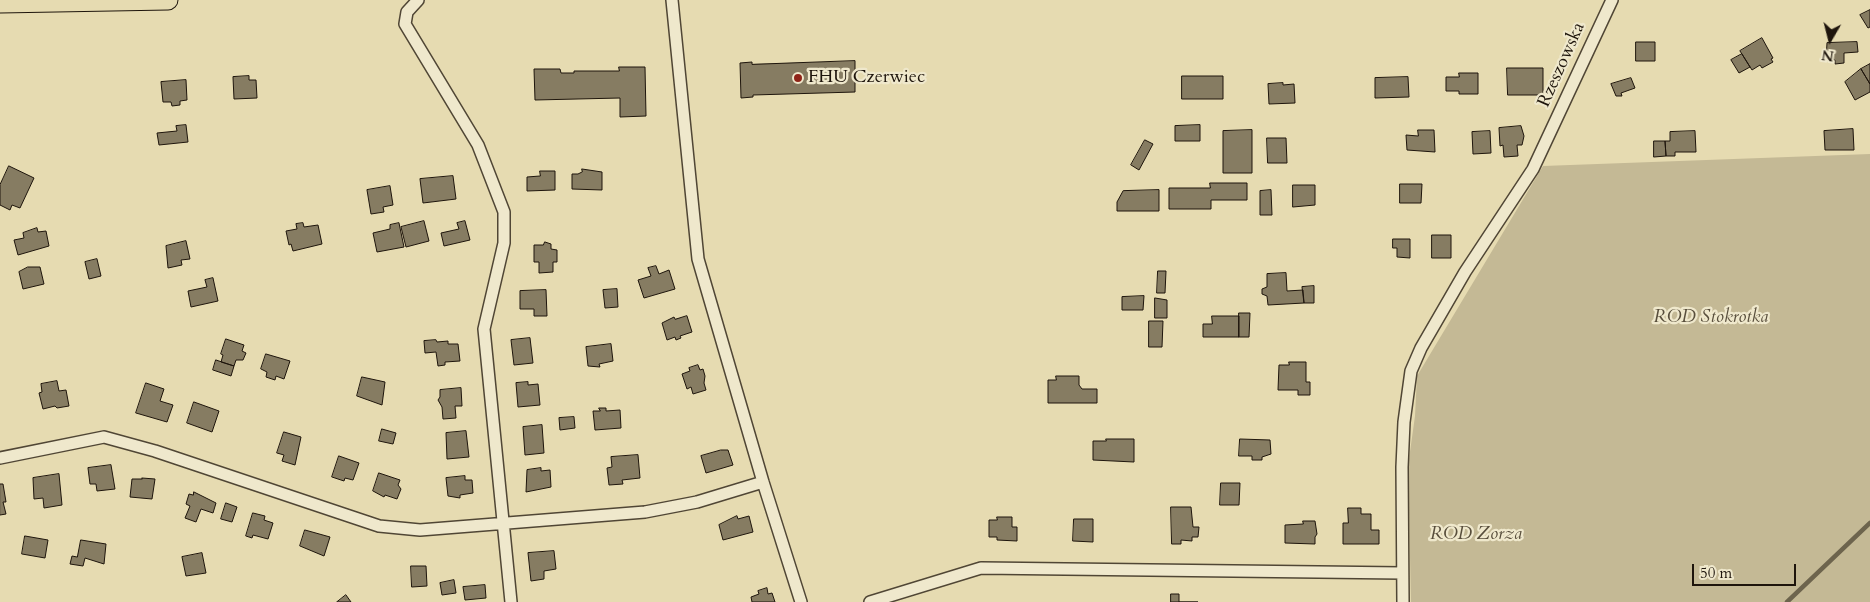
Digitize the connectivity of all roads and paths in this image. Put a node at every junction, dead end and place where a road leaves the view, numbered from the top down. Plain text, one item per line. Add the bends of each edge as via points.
1 (168, 0) edge
2 (418, 0) edge
3 (672, 0) edge
4 (1612, 0) edge
5 (0, 3) edge
6 (0, 458) edge
7 (763, 482) junction
8 (503, 523) junction
9 (1402, 572) junction
10 (511, 602) edge
11 (801, 602) edge
12 (870, 602) edge
13 (1403, 602) edge

1 - 5 main road
2 - 8 street via 407,12 405,24 478,145 504,212 504,243 484,329
3 - 7 street via 698,259
4 - 9 street, Rzeszowska via 1529,176 1465,272 1411,371 1404,422
6 - 8 street via 104,438 155,451 379,526 420,530
7 - 8 street via 698,502 645,512
7 - 11 street
8 - 10 street
9 - 12 street via 981,568
9 - 13 street, Rzeszowska

